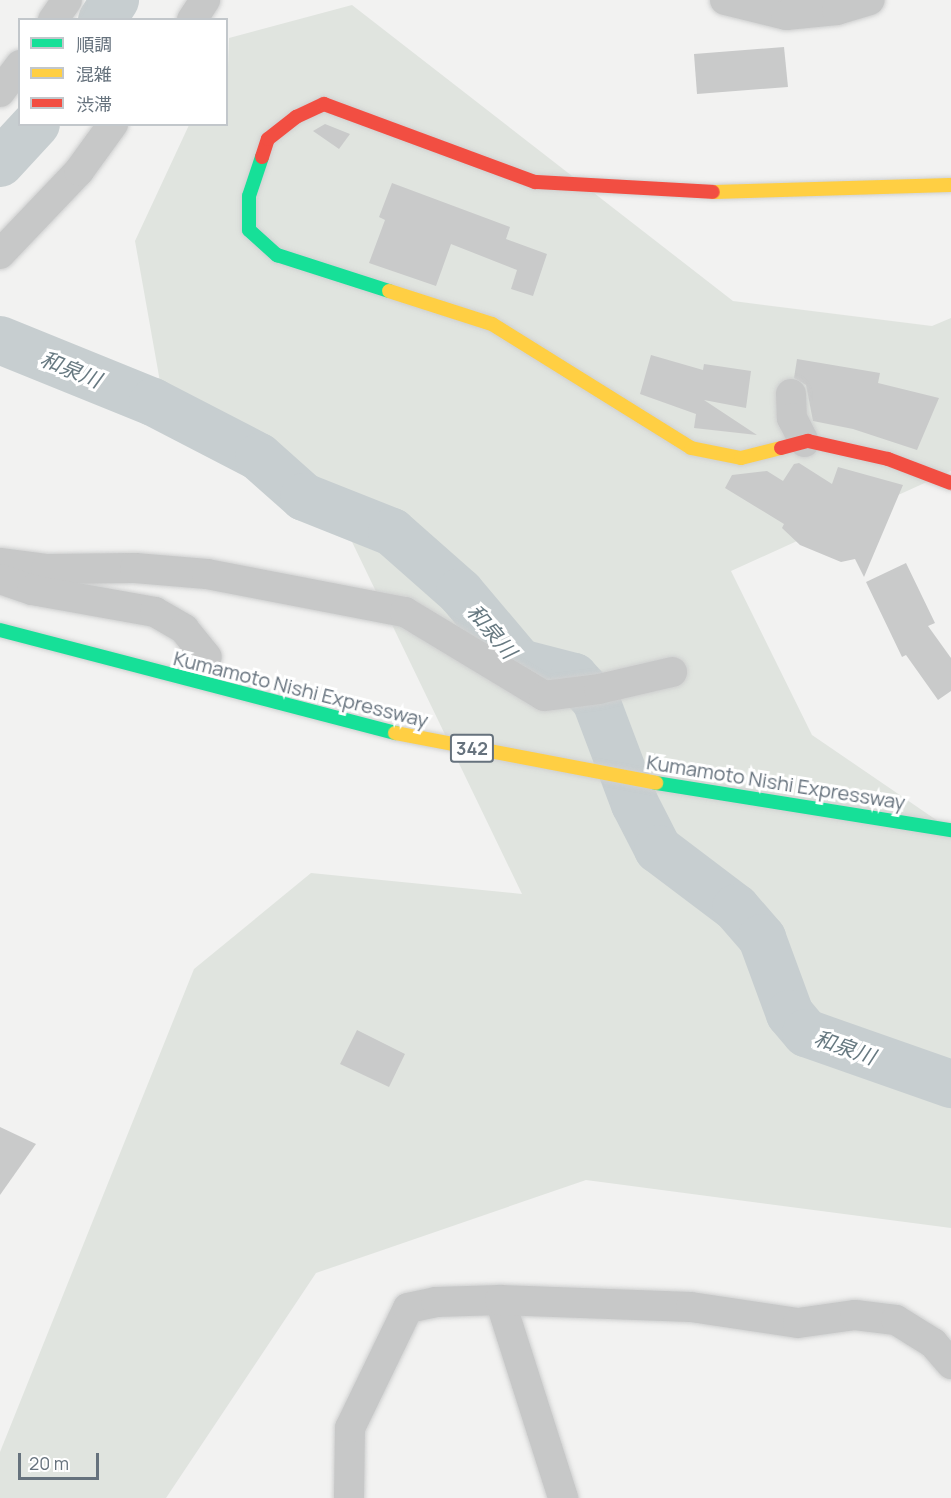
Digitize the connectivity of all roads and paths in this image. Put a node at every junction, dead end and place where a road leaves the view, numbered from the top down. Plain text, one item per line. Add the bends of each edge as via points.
1 (67, 0) edge
2 (205, 0) edge
3 (725, 0) edge
4 (870, 0) edge
5 (54, 18) edge
6 (193, 18) edge
7 (18, 68) edge
8 (0, 92) edge
9 (113, 126) edge
10 (951, 185) edge
11 (0, 254) edge
12 (791, 394) dead end
13 (804, 442) junction
14 (951, 483) edge
15 (0, 563) edge
16 (0, 579) edge
17 (0, 630) edge
18 (207, 657) dead end
19 (672, 672) dead end
20 (951, 830) edge
21 (500, 1300) junction
22 (951, 1364) edge
23 (349, 1498) edge
24 (563, 1498) edge

1 - 5 street
2 - 6 street
3 - 4 street via 786,15 837,10
7 - 8 street
9 - 11 street via 79,171
10 - 13 main road via 692,192 535,182 324,104 296,117 268,139 249,196 249,230 277,255 492,324 692,448 741,458
12 - 13 street via 792,418
13 - 14 main road via 888,459
15 - 19 street via 46,569 135,568 207,574 405,612 544,696 599,689
16 - 18 street via 32,590 155,612 184,629
17 - 20 main road, Kumamoto Nishi Expressway / 342 via 412,737 712,793
21 - 22 street via 691,1307 798,1323 855,1315 896,1320 933,1343
21 - 23 street via 436,1302 408,1308 350,1428
21 - 24 street

